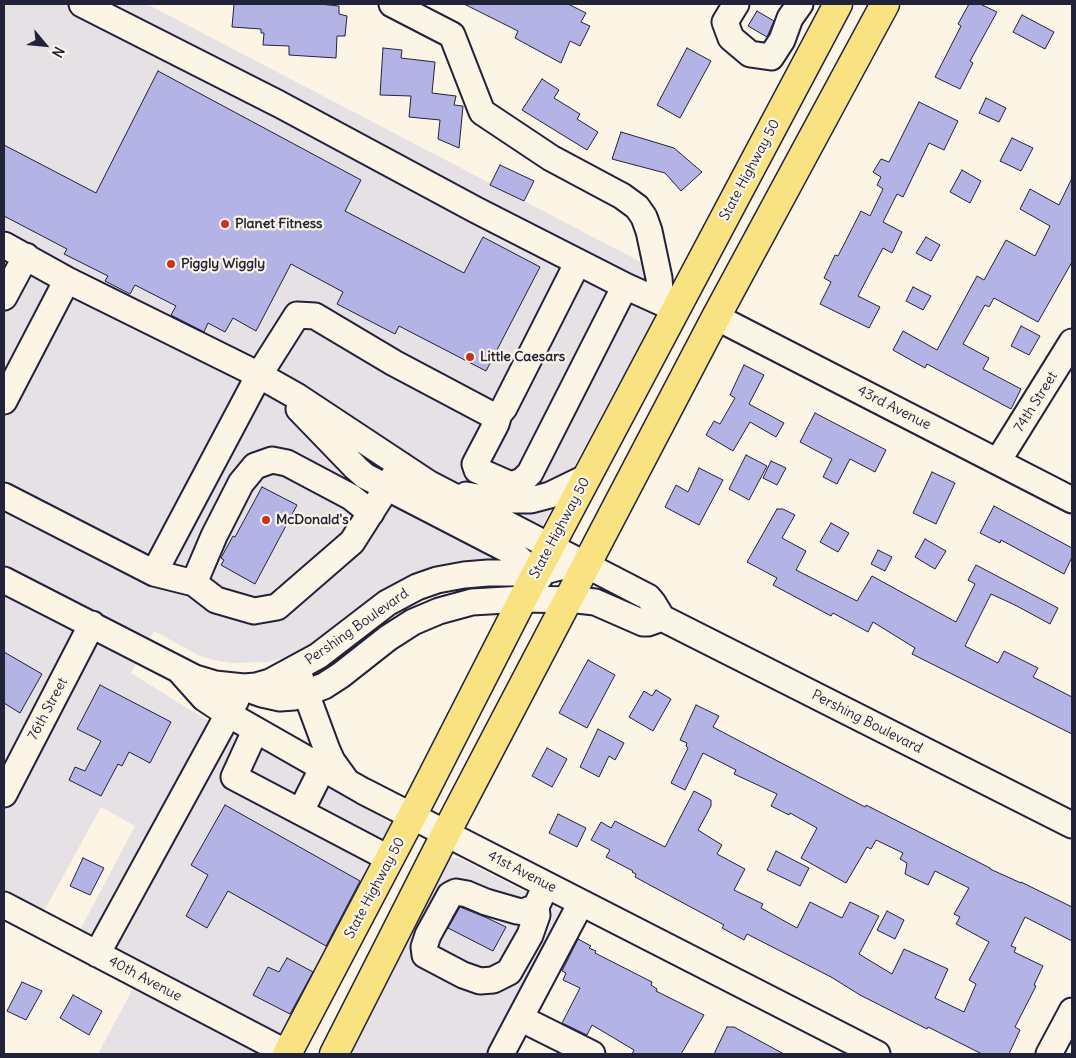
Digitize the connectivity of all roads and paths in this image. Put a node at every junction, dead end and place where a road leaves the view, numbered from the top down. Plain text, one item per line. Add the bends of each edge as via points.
1 (82, 4) edge
2 (392, 4) edge
3 (736, 4) edge
4 (800, 4) edge
5 (885, 4) edge
6 (831, 6) edge
7 (4, 244) edge
8 (26, 256) junction
9 (578, 262) junction
10 (67, 280) junction
11 (626, 286) junction
12 (4, 297) edge
13 (669, 306) junction
14 (716, 317) junction
15 (1072, 342) edge
16 (266, 379) junction
17 (4, 401) edge
18 (499, 414) junction
19 (998, 461) junction
20 (401, 465) junction
21 (587, 477) junction
22 (428, 483) junction
23 (387, 487) junction
24 (4, 496) edge
25 (1072, 500) edge
26 (371, 513) junction
27 (550, 547) junction
28 (588, 565) junction
29 (154, 573) junction
30 (536, 573) junction
31 (4, 580) edge
32 (194, 583) junction
33 (523, 599) junction
34 (570, 600) junction
35 (662, 618) junction
36 (92, 624) junction
37 (296, 668) junction
38 (179, 670) junction
39 (244, 687) junction
40 (306, 693) junction
41 (228, 714) junction
42 (255, 731) junction
43 (11, 760) edge
44 (323, 767) junction
45 (346, 781) junction
46 (4, 794) edge
47 (301, 811) junction
48 (412, 816) junction
49 (1072, 826) edge
50 (446, 834) junction
51 (390, 859) junction
52 (546, 885) junction
53 (581, 902) junction
54 (4, 905) edge
55 (536, 907) junction
56 (392, 940) junction
57 (97, 954) junction
58 (425, 956) junction
59 (1072, 1011) edge
60 (520, 1018) junction
61 (287, 1054) edge
62 (334, 1054) edge
63 (501, 1054) edge
64 (592, 1054) edge
65 (877, 1054) edge
66 (1049, 1054) edge

1 - 9 street
2 - 13 street via 452,35 482,112 551,158 637,207 649,230
3 - 4 street via 725,22 730,38 750,54 771,57
5 - 14 main road
6 - 13 main road, State Highway 50
7 - 8 street
8 - 10 street
8 - 12 street
9 - 11 street
9 - 18 street
10 - 16 street
10 - 17 street
11 - 13 street
11 - 18 street via 530,473 511,485 477,470 475,464
13 - 21 main road, State Highway 50
14 - 19 street, 43rd Avenue
14 - 28 main road
15 - 19 street, 74th Street
16 - 18 street via 297,315 315,316 394,363 492,415
16 - 20 street via 307,402
16 - 23 street via 356,468
16 - 29 street
19 - 25 street, 43rd Avenue
20 - 22 street
20 - 23 street
21 - 22 street via 550,496 517,501 480,498
21 - 27 main road, State Highway 50
22 - 27 street
23 - 26 street
23 - 30 street via 510,551
24 - 29 street
26 - 32 street via 352,542 277,607 254,611 216,600
26 - 32 street via 351,497 287,463 272,460 255,466 241,483
27 - 28 street
27 - 30 main road, State Highway 50
28 - 30 street, Pershing Boulevard via 564,566
28 - 34 main road
28 - 35 street, Pershing Boulevard via 648,597
29 - 32 street
30 - 33 main road, State Highway 50
30 - 34 street via 556,593
30 - 37 street, Pershing Boulevard via 464,575 417,587 393,599 327,651
31 - 36 street, Pershing Boulevard
33 - 34 street, Pershing Boulevard
33 - 40 street, Pershing Boulevard via 472,602 425,616 402,628 324,686
33 - 48 main road, State Highway 50
34 - 35 street, Pershing Boulevard via 595,602 643,623
34 - 50 main road
35 - 49 street, Pershing Boulevard
36 - 38 street, Pershing Boulevard
36 - 43 street, 76th Street
37 - 39 street, Pershing Boulevard via 263,684
37 - 40 street
38 - 39 street, Pershing Boulevard via 201,681
38 - 41 street, 41st Avenue via 204,698
39 - 40 street, Pershing Boulevard via 280,698
39 - 41 street
40 - 45 street via 332,761
41 - 42 street, 41st Avenue
41 - 57 street
42 - 44 street, 41st Avenue
42 - 47 street via 234,777
43 - 46 street, 76th Street
44 - 45 street, 41st Avenue
44 - 47 street
45 - 48 street, 41st Avenue
47 - 51 street
48 - 50 street, 41st Avenue
48 - 51 main road, State Highway 50
50 - 52 street, 41st Avenue
50 - 56 main road
51 - 61 main road, State Highway 50
52 - 53 street, 41st Avenue
52 - 55 street
53 - 60 street
53 - 65 street, 41st Avenue
54 - 57 street, 40th Avenue
55 - 58 street via 517,911 456,892 450,895 428,935
55 - 58 street via 537,915 530,935 509,972 493,980 480,981 463,975
56 - 58 street
56 - 62 main road
57 - 61 street, 40th Avenue
59 - 66 street
60 - 63 street
60 - 64 street

